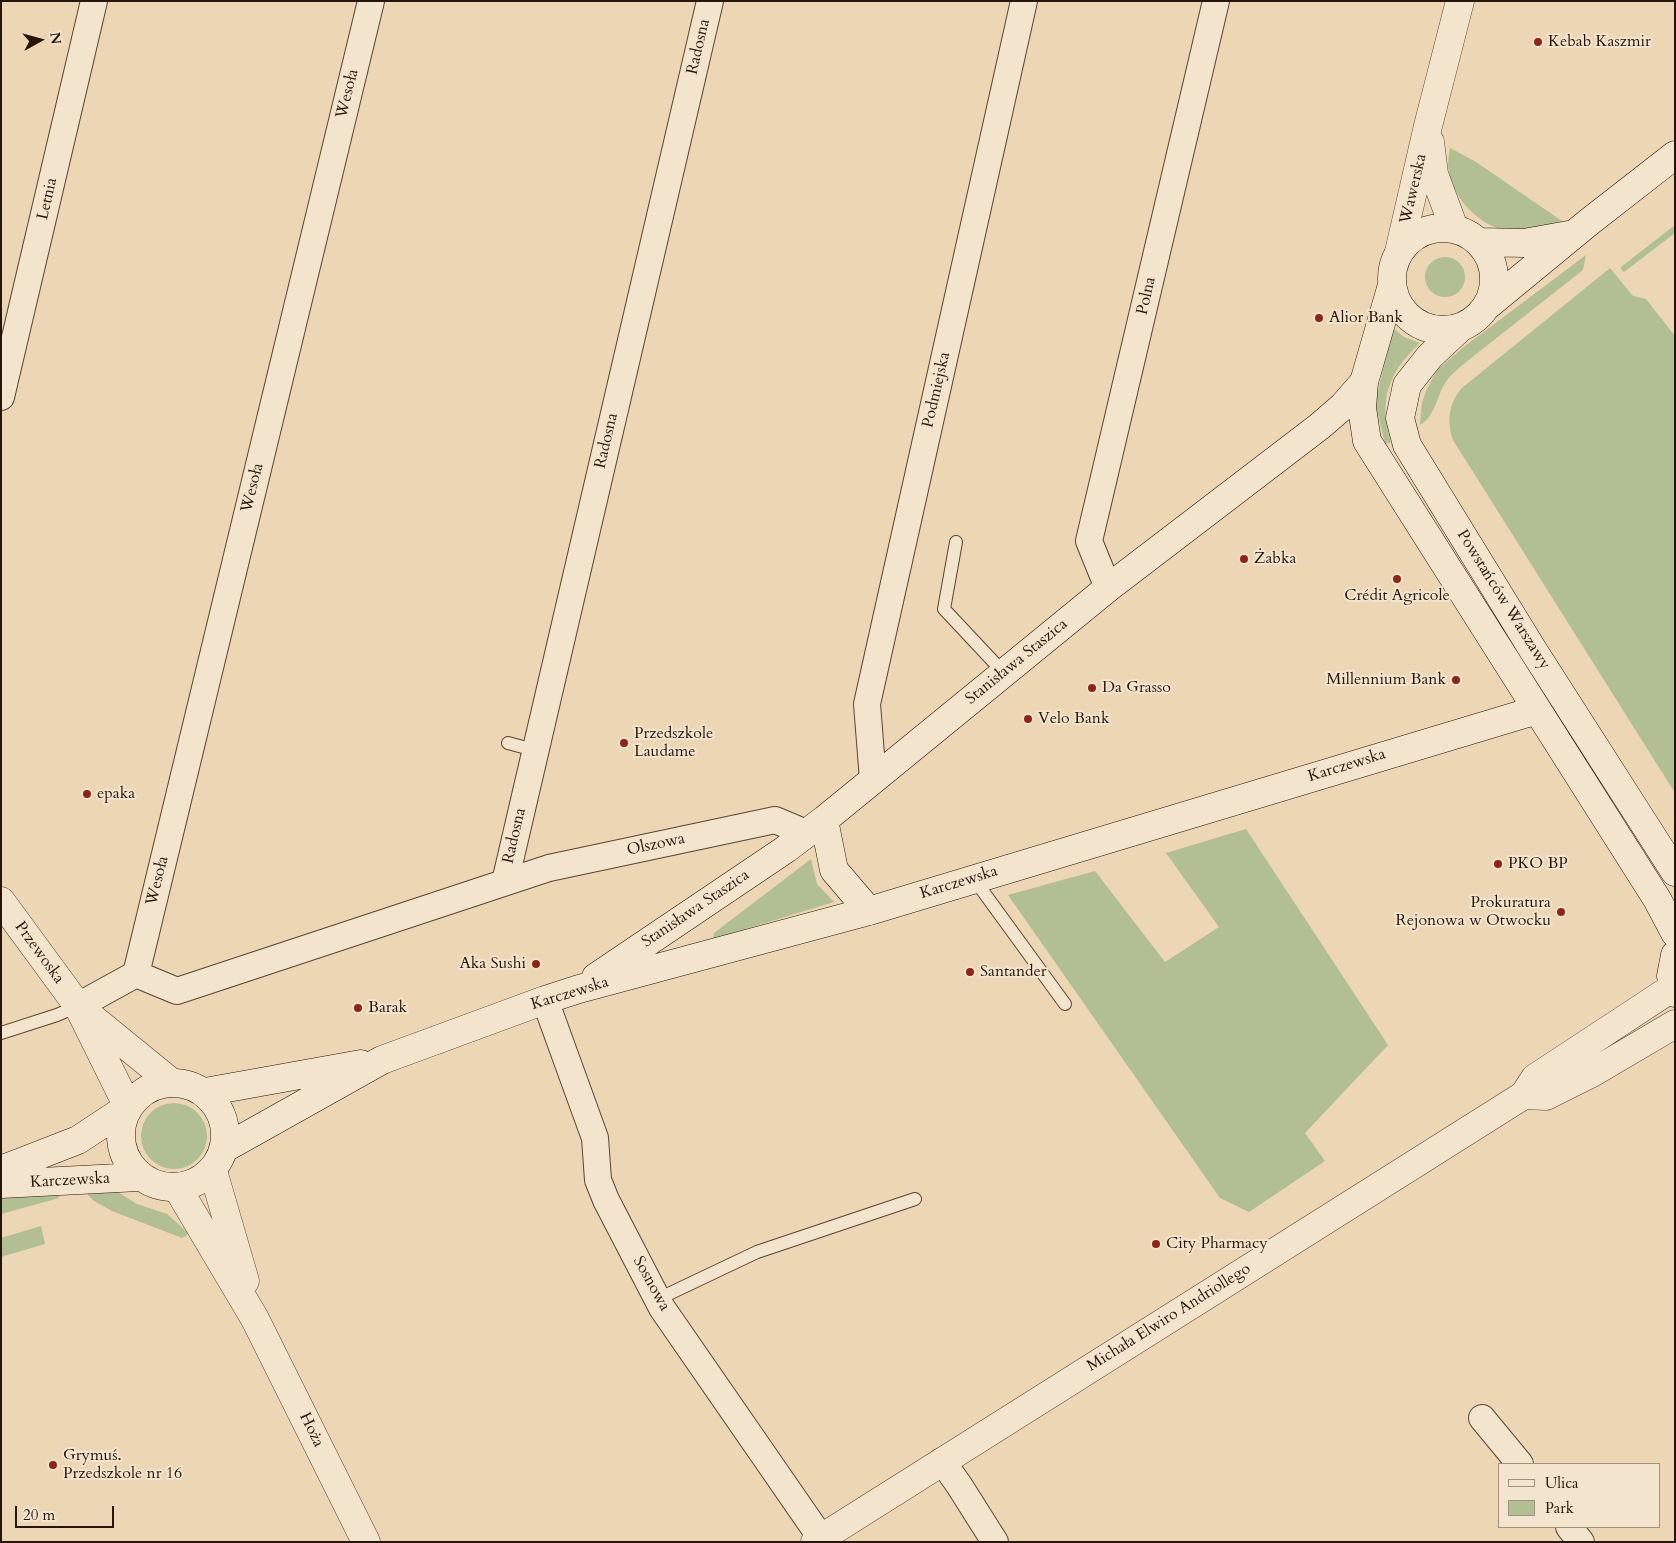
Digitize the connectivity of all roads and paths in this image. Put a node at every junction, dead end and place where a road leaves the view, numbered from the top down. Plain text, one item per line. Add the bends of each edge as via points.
1 (94, 1) edge
2 (371, 1) edge
3 (710, 1) edge
4 (1024, 1) edge
5 (1216, 1) edge
6 (1460, 1) edge
7 (1428, 126) junction
8 (1675, 155) edge
9 (1454, 228) junction
10 (1576, 233) junction
11 (1480, 242) junction
12 (1399, 252) junction
13 (1392, 285) junction
14 (1487, 306) junction
15 (1460, 328) junction
16 (1364, 382) junction
17 (1, 397) edge
18 (956, 542) dead end
19 (1108, 588) junction
20 (1004, 673) junction
21 (1538, 710) junction
22 (508, 743) dead end
23 (534, 750) junction
24 (873, 780) junction
25 (815, 827) junction
26 (1675, 872) edge
27 (974, 879) junction
28 (505, 882) junction
29 (1, 901) edge
30 (869, 911) junction
31 (1675, 933) edge
32 (1675, 955) edge
33 (136, 974) junction
34 (579, 990) junction
35 (1674, 991) edge
36 (545, 1000) junction
37 (1065, 1004) dead end
38 (78, 1006) junction
39 (1675, 1024) edge
40 (1, 1033) edge
41 (382, 1060) junction
42 (171, 1082) junction
43 (204, 1092) junction
44 (1524, 1095) junction
45 (128, 1107) junction
46 (219, 1160) junction
47 (1, 1170) edge
48 (139, 1177) junction
49 (1, 1184) edge
50 (178, 1188) junction
51 (915, 1199) dead end
52 (658, 1299) junction
53 (255, 1318) junction
54 (1482, 1418) dead end
55 (942, 1461) junction
56 (1519, 1463) edge
57 (1570, 1528) edge
58 (818, 1540) edge
59 (366, 1542) edge
60 (995, 1542) edge
61 (1581, 1542) edge

1 - 17 street, Letnia
2 - 33 street, Wesoła
3 - 23 street, Radosna
4 - 24 street, Podmiejska via 868,704
5 - 19 street, Polna via 1089,541
6 - 7 main road, Wawerska
7 - 9 main road, Wawerska via 1434,174
7 - 12 main road, Wawerska
8 - 10 main road
9 - 11 main road
9 - 12 main road via 1422,232
10 - 11 main road via 1524,243
10 - 14 main road
11 - 14 main road via 1494,273 1494,290
12 - 13 main road via 1392,268
13 - 15 main road via 1404,313 1416,323 1445,331
13 - 16 main road, Stanisława Staszica
14 - 15 main road via 1471,323
15 - 26 main road, Powstańców Warszawy via 1430,356 1407,385 1400,418 1407,445
16 - 19 main road, Stanisława Staszica via 1320,426
16 - 21 main road, Powstańców Warszawy via 1362,408 1367,441
18 - 20 lane via 944,609
19 - 20 main road, Stanisława Staszica
20 - 24 main road, Stanisława Staszica
21 - 27 main road, Karczewska
21 - 31 main road, Powstańców Warszawy
22 - 23 lane
23 - 28 street, Radosna
24 - 25 main road, Stanisława Staszica
25 - 28 street, Olszowa via 775,820 549,868
25 - 30 main road via 834,870
25 - 34 main road, Stanisława Staszica
27 - 30 main road, Karczewska
27 - 37 lane
28 - 33 street via 177,991
29 - 38 main road, Przewoska
30 - 34 main road, Karczewska
32 - 35 main road via 1670,976
33 - 38 street
34 - 36 main road, Karczewska
35 - 44 main road, Michała Elwiro Andriollego via 1535,1078
36 - 41 main road, Karczewska
36 - 52 street, Sosnowa via 595,1138 598,1180
38 - 40 lane
38 - 42 main road, Przewoska
38 - 45 main road, Przewoska
39 - 44 main road via 1546,1096
41 - 43 main road, Karczewska
41 - 46 main road, Karczewska
42 - 43 main road
42 - 45 main road via 146,1089
43 - 46 main road via 217,1106 225,1126
44 - 55 main road, Michała Elwiro Andriollego
45 - 47 main road, Karczewska via 78,1140
45 - 48 main road via 120,1130 123,1153
46 - 50 main road via 198,1182
46 - 53 main road, Hoża
48 - 49 main road, Karczewska
48 - 50 main road via 154,1185
50 - 53 main road, Hoża
51 - 52 lane via 757,1252
52 - 58 street, Sosnowa
53 - 59 main road, Hoża
54 - 56 street
55 - 58 main road, Michała Elwiro Andriollego
55 - 60 street
57 - 61 street

